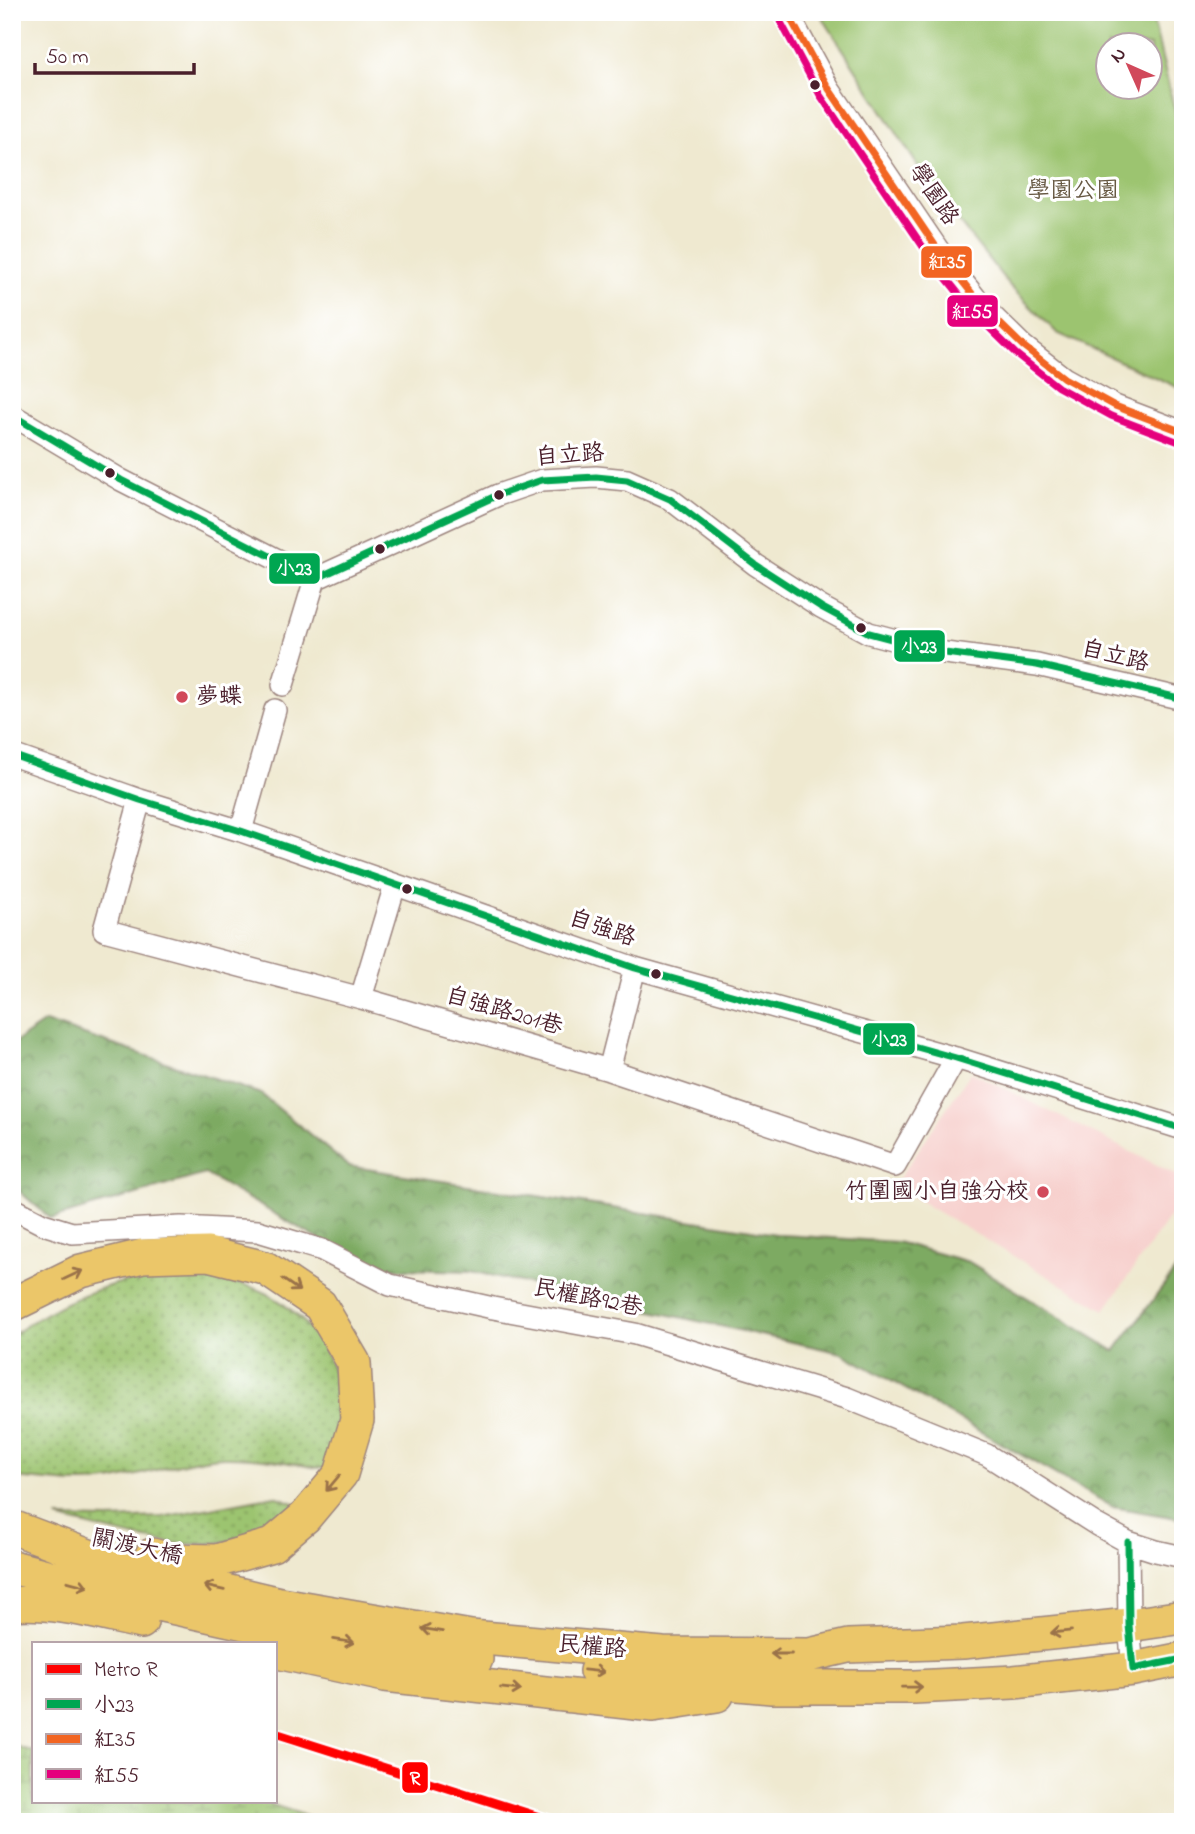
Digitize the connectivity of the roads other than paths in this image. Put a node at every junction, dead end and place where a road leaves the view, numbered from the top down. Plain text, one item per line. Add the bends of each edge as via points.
1 (786, 12) edge
2 (12, 415) edge
3 (1183, 432) edge
4 (315, 579) junction
5 (283, 685) dead end
6 (1183, 699) edge
7 (275, 710) dead end
8 (12, 755) edge
9 (140, 800) junction
10 (241, 831) junction
11 (395, 885) junction
12 (635, 968) junction
13 (361, 998) junction
14 (956, 1058) junction
15 (609, 1070) junction
16 (1183, 1129) edge
17 (12, 1208) edge
18 (12, 1305) edge
19 (16, 1528) edge
20 (1128, 1542) junction
21 (1183, 1557) edge
22 (12, 1567) edge
23 (12, 1604) edge
24 (1183, 1617) edge
25 (1129, 1625) junction
26 (277, 1629) edge
27 (234, 1642) edge
28 (1183, 1659) edge
29 (1133, 1668) junction

1 - 3 street, 學園路 via 829,89 943,257 982,306 1064,378 1115,406
2 - 4 street via 121,480
4 - 5 street
4 - 6 street, 自立路 via 498,495 542,480 626,480 670,499 757,565 869,633 945,653 1037,664
7 - 10 street
8 - 9 street, 自強路
9 - 10 street, 自強路
9 - 13 street, 自強路201巷 via 104,930
10 - 11 street, 自強路
11 - 12 street, 自強路
11 - 13 street
12 - 14 street, 自強路
12 - 15 street
13 - 15 street, 自強路201巷
14 - 15 street, 自強路201巷 via 895,1166
14 - 16 street, 自強路
17 - 20 street, 民權路92巷 via 72,1233 181,1227 258,1231 322,1250 390,1284 635,1334 847,1398 987,1455
18 -> 19 main road, 關渡大橋 via 81,1271 143,1256 208,1254 265,1268 320,1306 354,1363 357,1420 341,1474 306,1517 272,1545 216,1560 170,1560 78,1535
26 -> 19 main road, 民權路
20 - 21 street
20 - 25 street
22 -> 26 main road, 民權路
23 - 27 main road via 82,1610
24 - 25 main road, 民權路
25 -> 26 main road, 民權路 via 963,1642 848,1646 810,1654 663,1654 471,1637
25 - 29 street
26 -> 29 main road, 民權路 via 400,1651 771,1687 1014,1682
28 - 29 main road, 民權路

